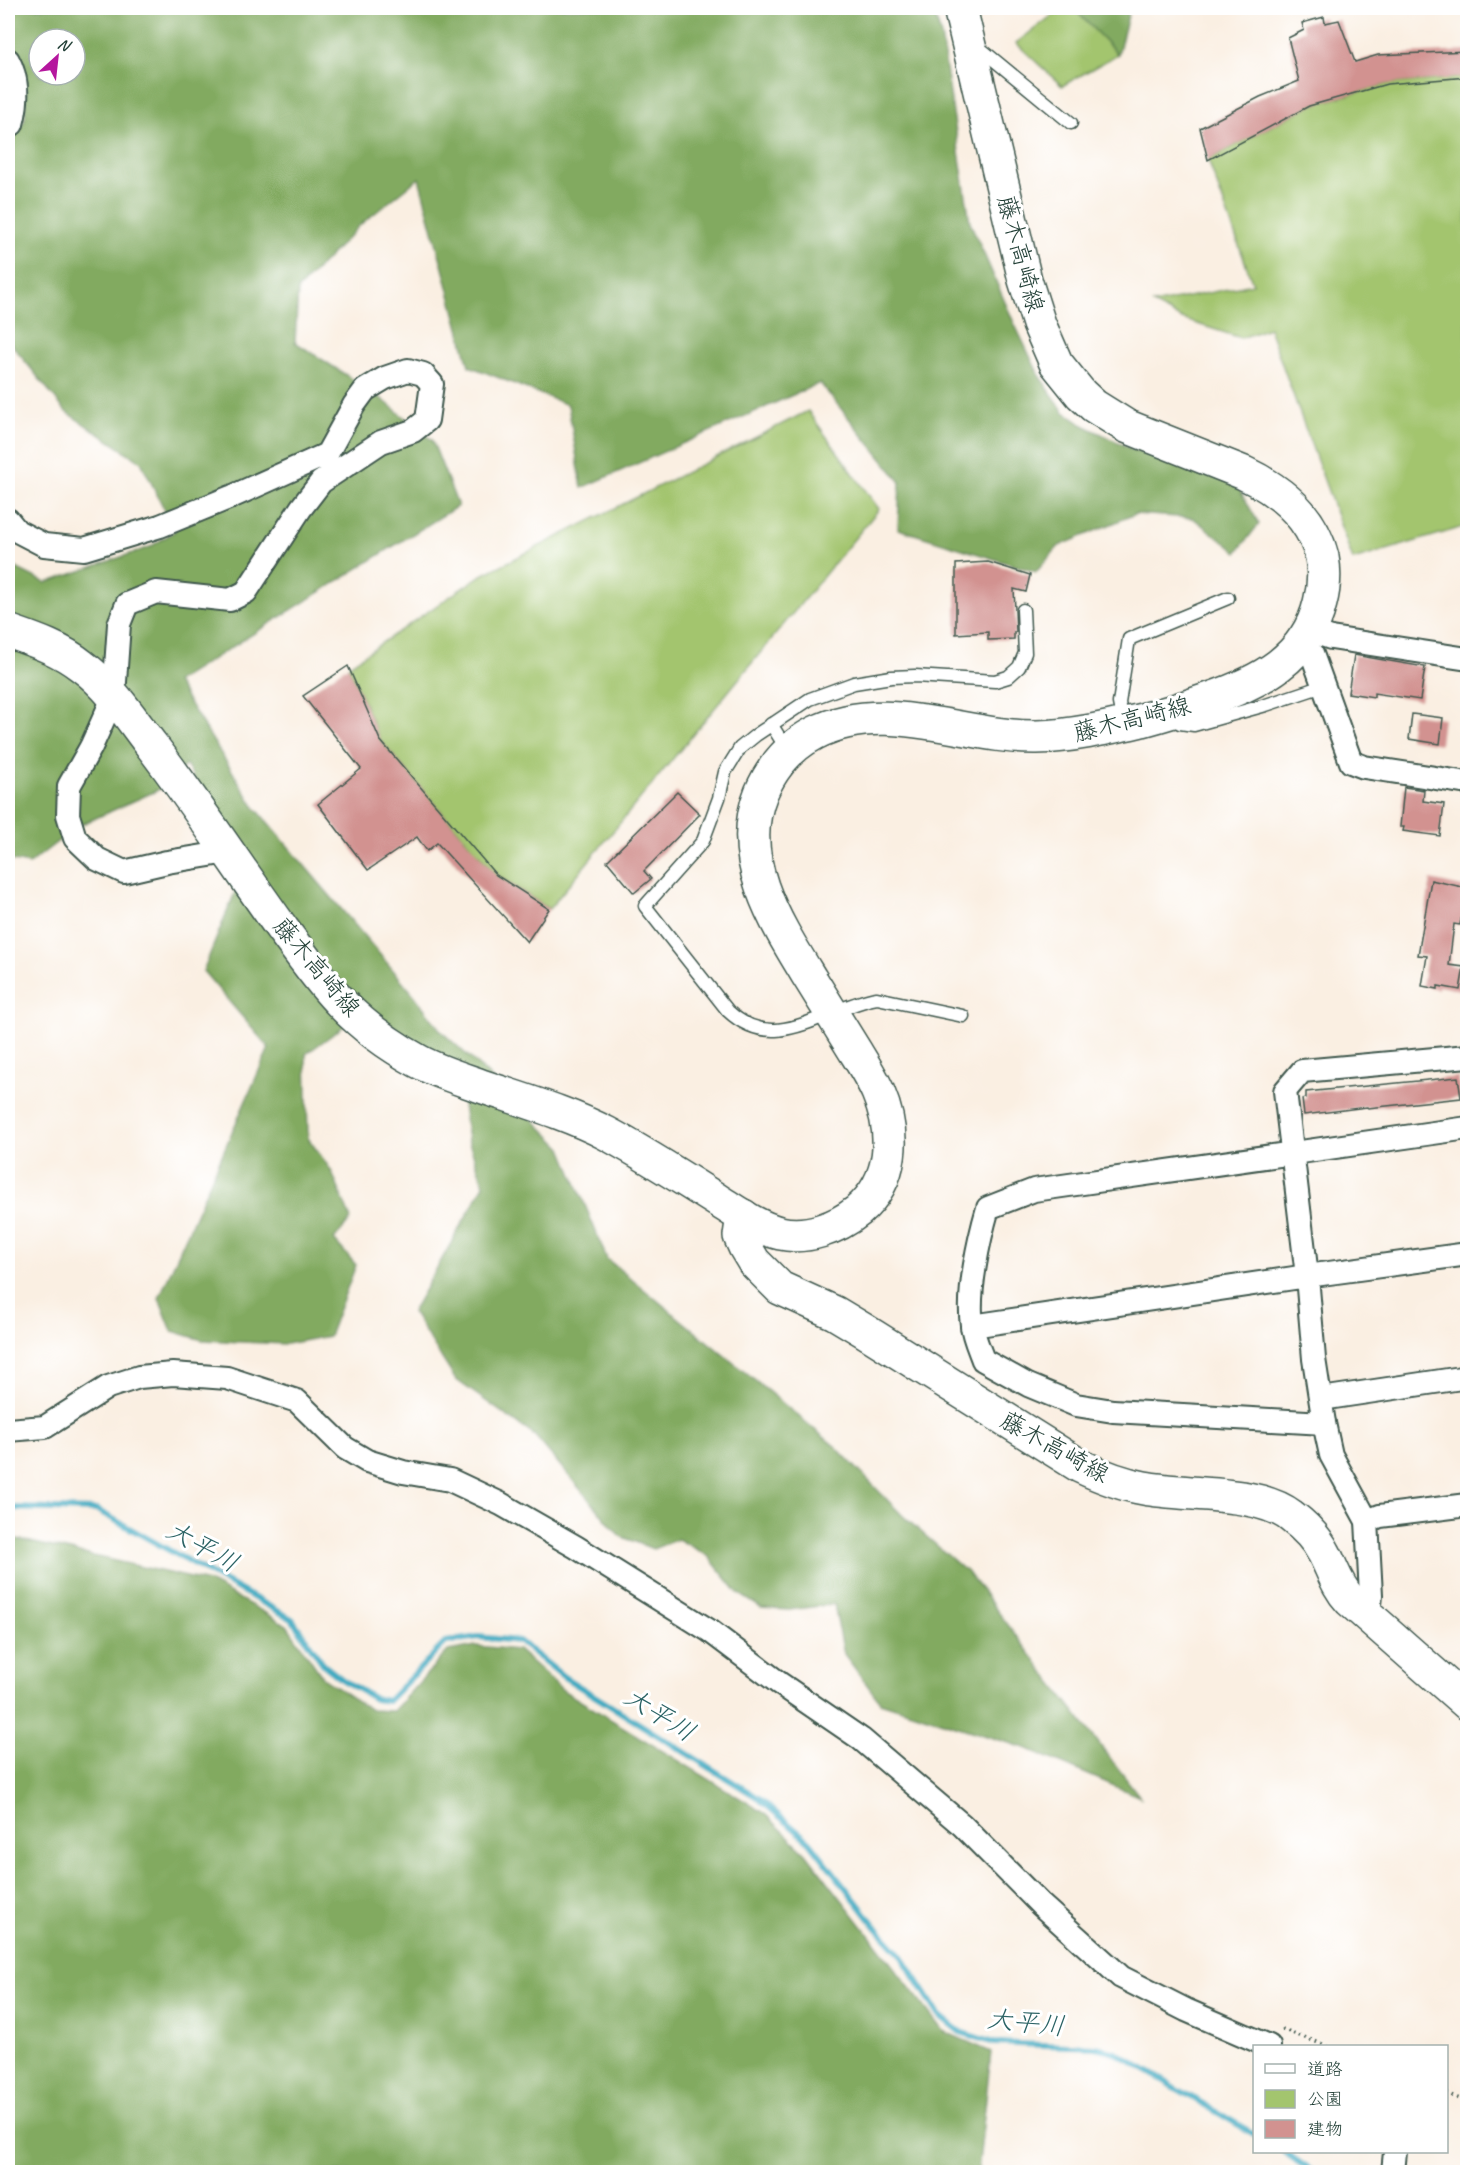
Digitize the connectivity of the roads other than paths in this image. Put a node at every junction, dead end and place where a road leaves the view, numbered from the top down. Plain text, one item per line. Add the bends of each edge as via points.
1 (960, 8) edge
2 (969, 45) junction
3 (8, 60) edge
4 (1071, 123) dead end
5 (8, 125) edge
6 (8, 520) edge
7 (1228, 598) dead end
8 (1023, 610) dead end
9 (8, 631) edge
10 (1307, 637) junction
11 (1467, 658) edge
12 (1323, 686) junction
13 (114, 696) junction
14 (1169, 714) junction
15 (771, 724) junction
16 (1123, 724) junction
17 (789, 752) junction
18 (1467, 783) edge
19 (228, 852) junction
20 (832, 1014) junction
21 (963, 1016) dead end
22 (1467, 1056) edge
23 (1467, 1128) edge
24 (1294, 1154) junction
25 (743, 1216) junction
26 (1467, 1254) edge
27 (1307, 1276) junction
28 (972, 1326) junction
29 (1467, 1377) edge
30 (1321, 1399) junction
31 (1324, 1423) junction
32 (8, 1430) edge
33 (1467, 1505) edge
34 (1366, 1521) junction
35 (1369, 1615) junction
36 (1467, 1704) edge
37 (1267, 2045) edge
38 (1395, 2153) edge
39 (1393, 2172) edge

1 - 2 main road, 藤木高崎線
2 - 4 lane via 979,45
2 - 10 main road, 藤木高崎線 via 1025,280 1056,363 1081,394 1110,417 1258,480 1298,511 1312,530 1324,569 1319,611
3 - 5 street via 18,102 12,124
6 - 13 street via 17,531 44,545 84,549 160,526 327,454 365,390 385,378 408,370 423,374 432,384 427,420 413,432 381,442 321,482 246,592 230,600 156,592 128,604 119,624
7 - 16 lane via 1129,639 1119,703
8 - 15 lane via 1025,653 1014,673 1002,680 915,676 873,679 823,693
9 - 13 main road, 藤木高崎線 via 66,655
10 - 11 street
10 - 12 street
10 - 14 main road, 藤木高崎線 via 1267,675 1233,692
12 - 14 lane via 1194,724 1180,723
12 - 18 street via 1351,762
13 - 19 main road, 藤木高崎線
13 - 19 street via 69,786 68,815 75,838 97,860 124,872
14 - 16 main road, 藤木高崎線
15 - 17 lane
15 - 20 lane via 740,748 725,772 703,841 645,906 734,1017 757,1030 770,1030 811,1023
16 - 17 main road, 藤木高崎線 via 1085,733 1030,737 879,717 825,728
17 - 20 main road, 藤木高崎線 via 769,777 759,799 754,819 754,852 758,876 778,926
19 - 25 main road, 藤木高崎線 via 340,1003 393,1046 421,1063 600,1130
20 - 21 lane via 862,1000 877,998
20 - 25 main road, 藤木高崎線 via 878,1091 889,1137 886,1172 866,1204 849,1218 820,1231 780,1233
22 - 24 street via 1302,1071 1285,1091
23 - 24 street
24 - 27 street
24 - 28 street via 1034,1190 988,1208 980,1238
25 - 35 main road, 藤木高崎線 via 740,1236 745,1247 780,1288 866,1331 1080,1466 1146,1489 1252,1500 1290,1515 1324,1552 1340,1589
26 - 27 street
27 - 28 street
27 - 30 street
28 - 31 street via 983,1360 1076,1405 1113,1411
29 - 30 street
30 - 31 street
31 - 34 street via 1332,1455
32 - 37 street via 45,1427 108,1387 139,1377 173,1374 227,1378 297,1401 345,1448 367,1461 450,1480 501,1504 710,1631 870,1746 962,1825 1041,1905 1121,1977
33 - 34 street
34 - 35 street
35 - 36 main road, 藤木高崎線
38 - 39 street

